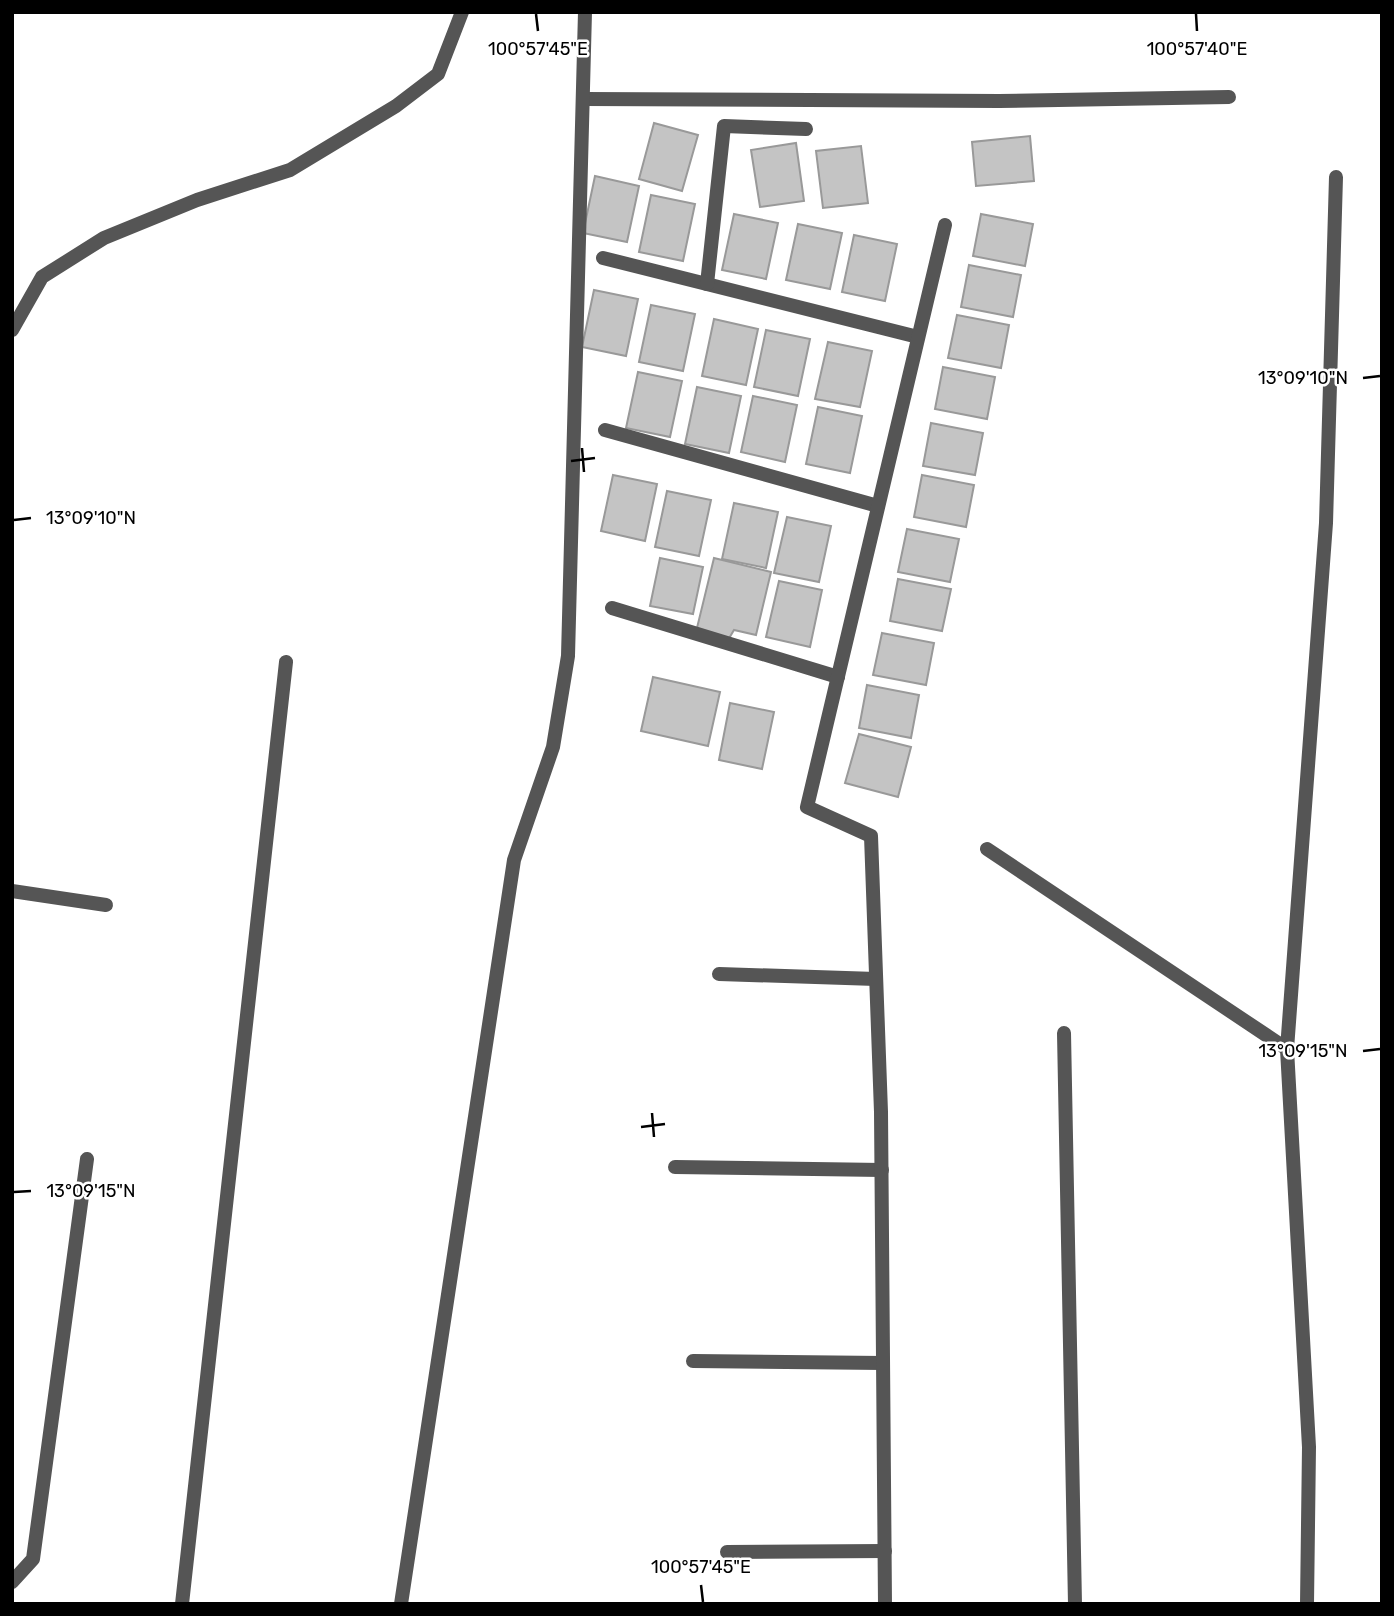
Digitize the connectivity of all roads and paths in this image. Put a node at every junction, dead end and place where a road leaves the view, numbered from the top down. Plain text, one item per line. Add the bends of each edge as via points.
1 (462, 12) edge
2 (585, 12) edge
3 (1229, 97) dead end
4 (584, 99) junction
5 (806, 129) dead end
6 (1336, 177) dead end
7 (945, 225) dead end
8 (603, 258) dead end
9 (708, 284) junction
10 (12, 330) edge
11 (918, 337) junction
12 (605, 430) dead end
13 (878, 506) junction
14 (612, 608) dead end
15 (286, 662) dead end
16 (838, 677) junction
17 (987, 849) dead end
18 (12, 891) edge
19 (106, 905) dead end
20 (719, 974) dead end
21 (876, 979) junction
22 (1064, 1033) dead end
23 (1287, 1049) junction
24 (87, 1159) dead end
25 (675, 1167) dead end
26 (882, 1170) junction
27 (693, 1361) dead end
28 (883, 1363) junction
29 (885, 1551) junction
30 (727, 1552) dead end
31 (12, 1582) edge
32 (183, 1604) edge
33 (401, 1604) edge
34 (885, 1604) edge
35 (1075, 1604) edge
36 (1307, 1604) edge

1 - 10 street via 438,74 396,106 290,170 104,238 42,277
2 - 4 street
3 - 4 street
4 - 33 street via 568,656 553,747 514,860
5 - 9 street via 724,126
6 - 23 street via 1326,523
7 - 11 street
8 - 9 street
9 - 11 street
11 - 13 street
12 - 13 street
13 - 16 street
14 - 16 street
15 - 32 street
16 - 21 street via 807,807 871,836
17 - 23 street
18 - 19 street
20 - 21 street
21 - 26 street
22 - 35 street
23 - 36 street via 1309,1447
24 - 31 street via 33,1559
25 - 26 street
26 - 28 street
27 - 28 street
28 - 29 street
29 - 30 street
29 - 34 street

